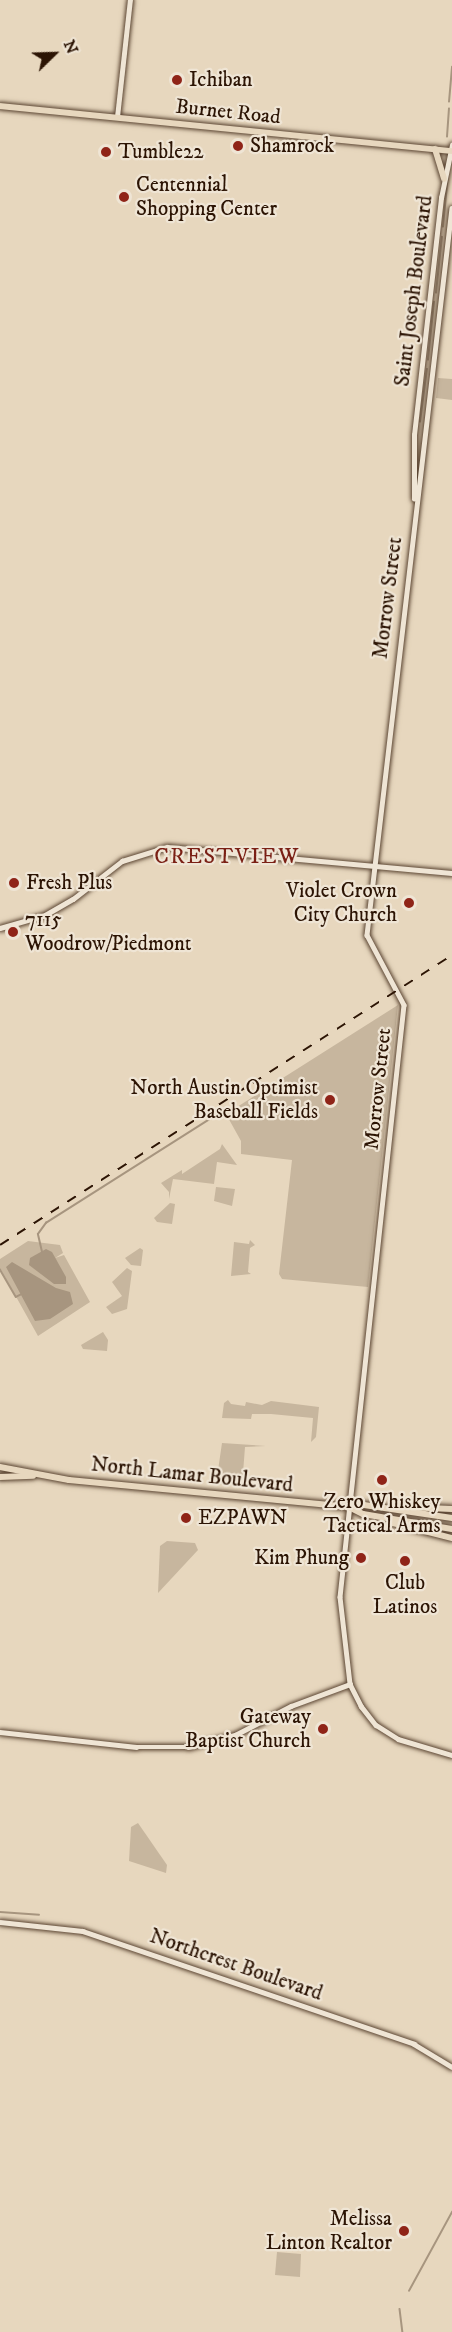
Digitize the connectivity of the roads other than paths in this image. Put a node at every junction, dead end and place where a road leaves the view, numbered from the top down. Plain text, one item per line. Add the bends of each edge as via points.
1 (130, 0) edge
2 (0, 106) edge
3 (117, 117) junction
4 (435, 149) junction
5 (452, 149) edge
6 (444, 179) junction
7 (452, 208) edge
8 (414, 435) joint
9 (425, 436) joint
10 (414, 508) junction
11 (374, 866) junction
12 (452, 873) edge
13 (0, 928) edge
14 (0, 1467) edge
15 (33, 1476) junction
16 (0, 1477) edge
17 (348, 1507) junction
18 (390, 1508) junction
19 (452, 1509) edge
20 (379, 1517) junction
21 (452, 1518) edge
22 (452, 1529) edge
23 (452, 1538) edge
24 (350, 1684) junction
25 (0, 1732) edge
26 (452, 1755) edge
27 (0, 1922) edge
28 (452, 2067) edge

1 - 3 street
2 - 3 main road, Burnet Road
3 - 4 main road, Burnet Road
4 - 5 main road, Burnet Road
4 - 6 main road
5 - 6 street, Saint Joseph Boulevard
6 - 8 street, Saint Joseph Boulevard
7 - 9 street, Saint Joseph Boulevard
8 - 10 street, Morrow Street
9 - 10 street, Morrow Street
10 - 11 street, Morrow Street
11 - 12 street
11 - 13 street via 188,847 157,849 116,864 56,909 25,923
11 - 17 street, Morrow Street via 368,942 404,1005
14 - 15 main road, North Lamar Boulevard
15 - 16 main road, North Lamar Boulevard
15 - 17 main road, North Lamar Boulevard
17 - 18 main road, North Lamar Boulevard
17 - 20 main road, North Lamar Boulevard
17 - 24 street, Morrow Street via 340,1597
18 - 19 main road
18 - 21 main road, North Lamar Boulevard
20 - 22 main road, North Lamar Boulevard
20 - 23 main road
24 - 25 street via 291,1706 235,1735 188,1747 136,1747
24 - 26 street via 367,1715 386,1733 424,1750
27 - 28 street, Northcrest Boulevard via 83,1931 414,2044

